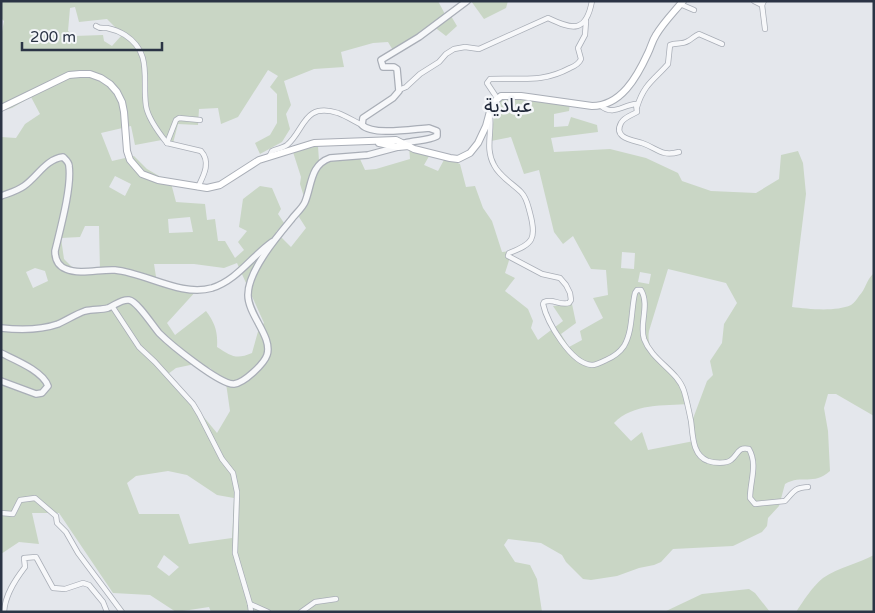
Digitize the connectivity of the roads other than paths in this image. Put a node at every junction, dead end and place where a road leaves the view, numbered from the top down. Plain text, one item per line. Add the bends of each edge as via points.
1 (467, 1) edge
2 (592, 1) edge
3 (754, 1) edge
4 (681, 3) edge
5 (763, 3) edge
6 (694, 10) dead end
7 (586, 21) junction
8 (96, 26) dead end
9 (765, 28) dead end
10 (722, 44) dead end
11 (399, 90) junction
12 (497, 98) junction
13 (601, 106) junction
14 (638, 107) junction
15 (1, 108) edge
16 (490, 112) junction
17 (200, 120) dead end
18 (362, 125) junction
19 (376, 142) junction
20 (167, 143) junction
21 (407, 144) junction
22 (398, 147) junction
23 (679, 152) dead end
24 (269, 156) junction
25 (198, 187) junction
26 (1, 196) edge
27 (275, 239) junction
28 (112, 306) junction
29 (1, 328) edge
30 (1, 353) edge
31 (1, 381) edge
32 (808, 487) dead end
33 (1, 513) edge
34 (336, 599) dead end
35 (250, 604) junction
36 (4, 612) edge
37 (107, 612) edge
38 (122, 612) edge
39 (251, 612) edge
40 (268, 612) edge
41 (302, 612) edge

1 - 11 street via 382,59 383,66 397,69
2 - 7 street
3 - 5 street
4 - 6 street
4 - 13 main road via 656,35 631,84 616,100
5 - 9 street
7 - 11 street via 567,26 548,18 479,49 454,49
7 - 12 street via 585,35 578,48 579,63 554,76 539,79 490,79 487,83
8 - 20 street via 125,35 136,45 146,68 147,108
10 - 14 street via 699,34 686,42 670,45 668,64 641,93
11 - 18 street via 393,98 363,118
12 - 13 main road via 513,96
12 - 16 main road
13 - 14 street via 608,111 636,104
14 - 23 street via 637,112 621,123 619,128 624,138 662,153
15 - 25 main road via 69,75 90,74 101,78 122,102 128,151 135,167 150,178
16 - 21 main road via 478,144 458,159
16 - 32 street via 492,127 488,146 493,163 524,195 534,229 534,236 528,244 509,252 508,256 542,274 560,278 566,285 571,296 569,303 563,305 549,300 543,304 561,342 581,362 592,365 610,359 625,344 634,293 641,290 644,338 652,353 683,388 693,440 700,455 709,461 728,462 740,450 748,449 754,467 750,498 755,504 785,501 796,489
17 - 20 street via 176,120
18 - 21 street via 377,131 429,128 436,131 434,138
18 - 24 street via 339,113 314,113 307,116 289,143 272,151
19 - 21 main road via 396,140
19 - 22 main road
19 - 24 main road via 314,144
20 - 25 street via 201,151 204,155 205,171
21 - 22 main road
22 - 27 street via 368,155 330,158 320,163 305,202
24 - 25 main road via 220,185
26 - 27 street via 23,187 47,164 63,157 69,166 55,251 59,265 78,271 118,270 194,290 214,287 232,278
27 - 28 street via 248,291 249,304 268,353 242,382 224,382 177,350 133,302 127,300
28 - 29 street via 84,312 45,327
28 - 35 street via 140,348 193,404 233,473 237,492 234,553
30 - 31 street via 39,374 46,379 48,386 36,394
33 - 38 street via 13,514 20,500 35,498 56,516 57,523
34 - 41 street via 316,602
35 - 39 street
35 - 40 street
36 - 37 street via 14,582 25,567 24,558 36,556 53,588 89,585

